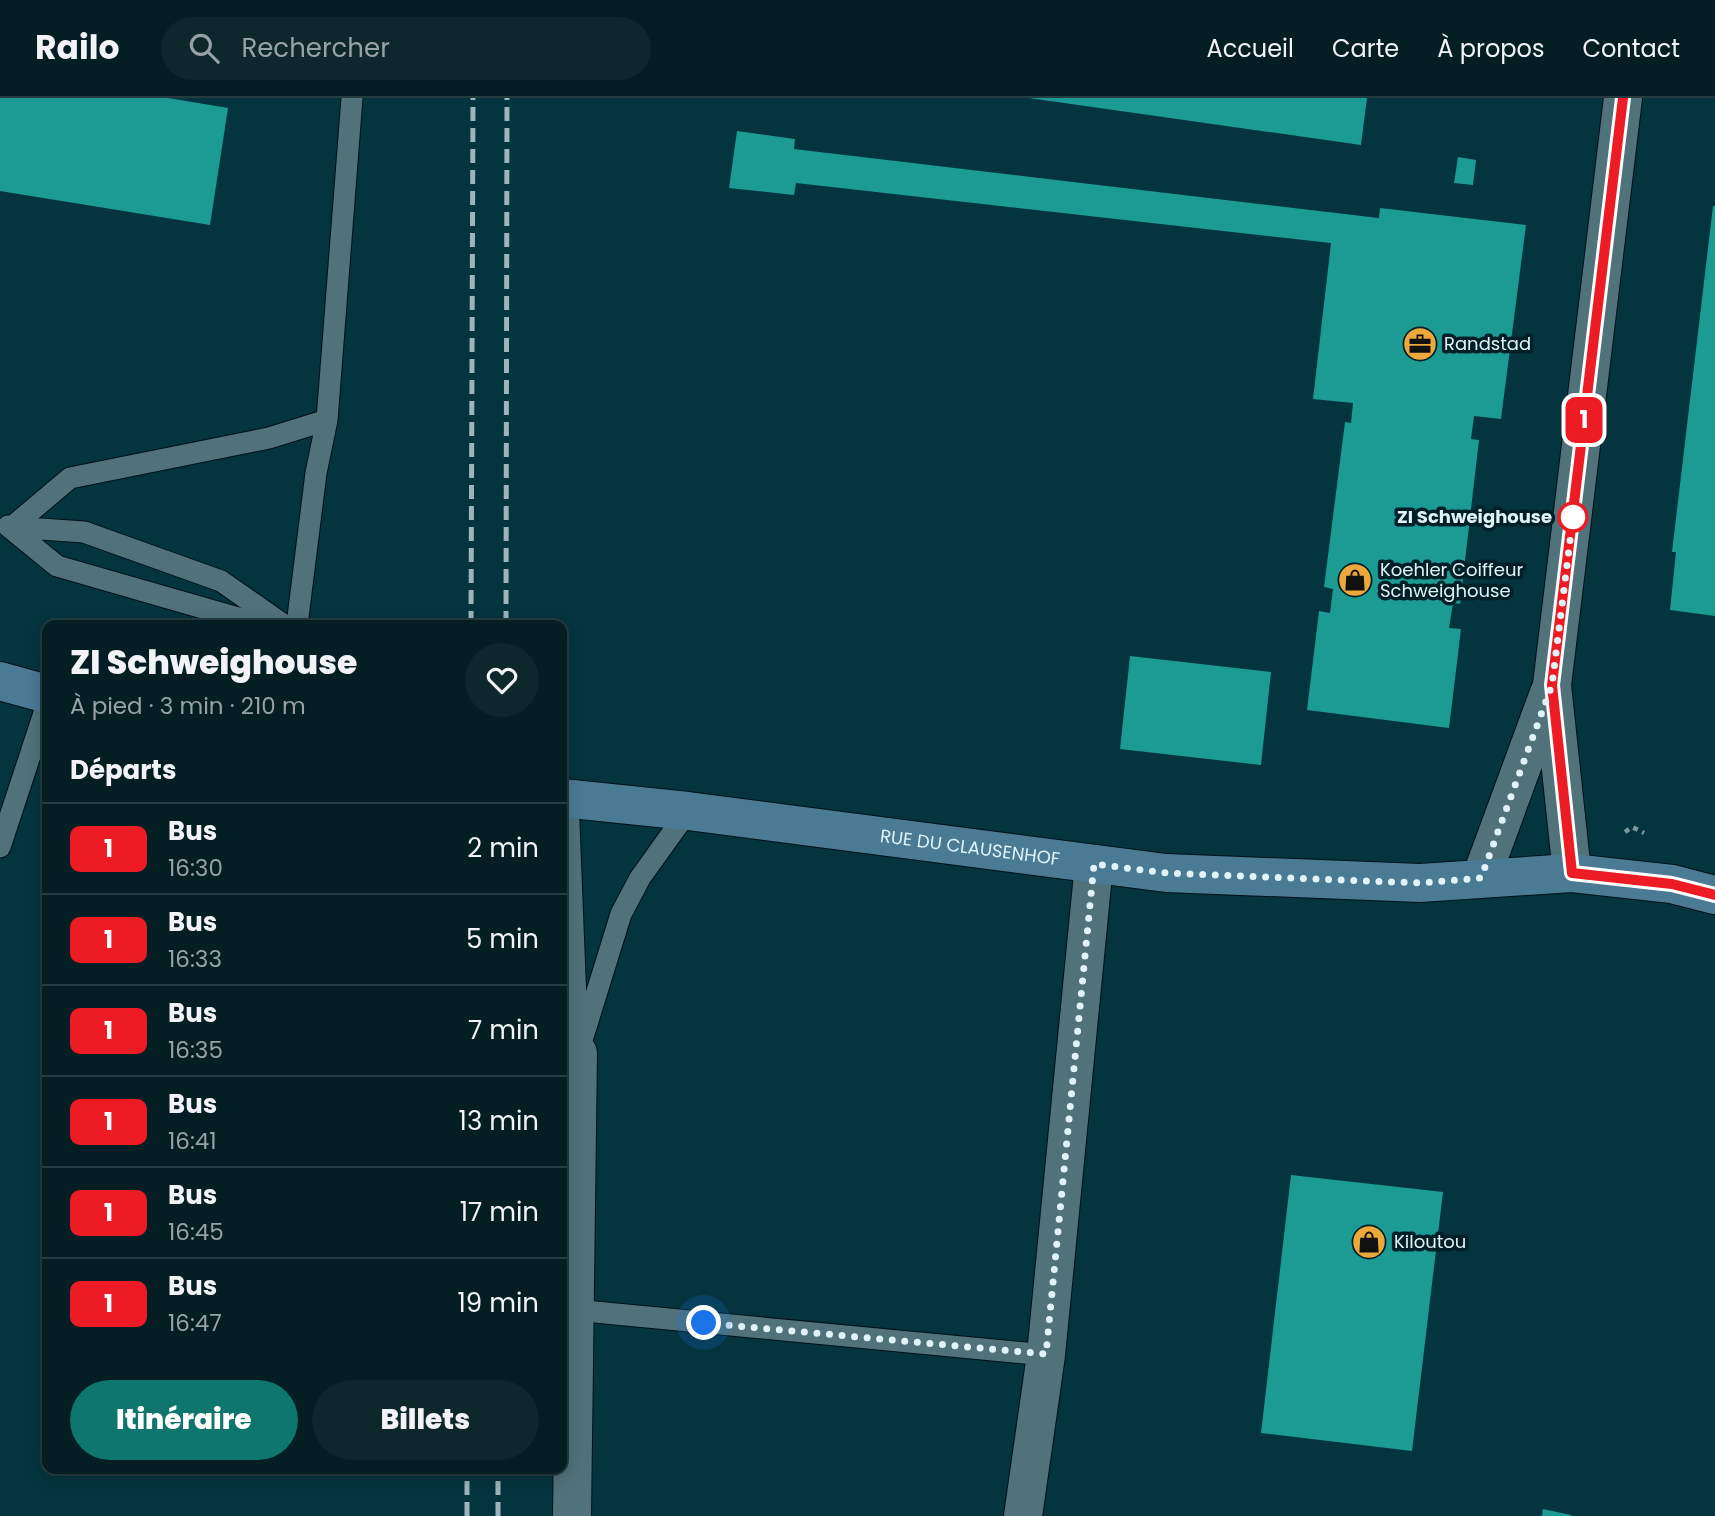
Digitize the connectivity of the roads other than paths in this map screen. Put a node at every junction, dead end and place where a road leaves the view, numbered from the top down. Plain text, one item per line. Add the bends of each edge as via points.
1 (352, 98) edge
2 (1623, 98) edge
3 (327, 420) junction
4 (6, 525) edge
5 (245, 620) edge
6 (277, 620) edge
7 (299, 620) edge
8 (0, 681) edge
9 (1552, 685) junction
10 (42, 693) edge
11 (42, 719) edge
12 (567, 798) edge
13 (688, 811) junction
14 (567, 837) edge
15 (0, 847) edge
16 (1094, 864) junction
17 (1572, 873) junction
18 (1481, 878) junction
19 (1715, 895) edge
20 (578, 1053) junction
21 (574, 1310) junction
22 (1046, 1354) junction
23 (572, 1516) edge
24 (1023, 1516) edge

1 - 3 lane
2 - 9 street
3 - 4 lane via 269,438 70,478
3 - 7 lane
4 - 5 lane via 57,566
4 - 6 lane via 84,532 184,567 221,581
8 - 10 street
9 - 17 street
9 - 18 street
11 - 15 lane
12 - 13 street, RUE DU CLAUSENHOF
13 - 16 street, RUE DU CLAUSENHOF
13 - 20 lane via 640,878 621,914
14 - 20 lane
16 - 18 street, RUE DU CLAUSENHOF via 1166,873 1420,883
16 - 22 street
17 - 18 street, RUE DU CLAUSENHOF
17 - 19 street, RUE DU CLAUSENHOF via 1672,884
20 - 21 street
21 - 22 lane
21 - 23 street
22 - 24 street

